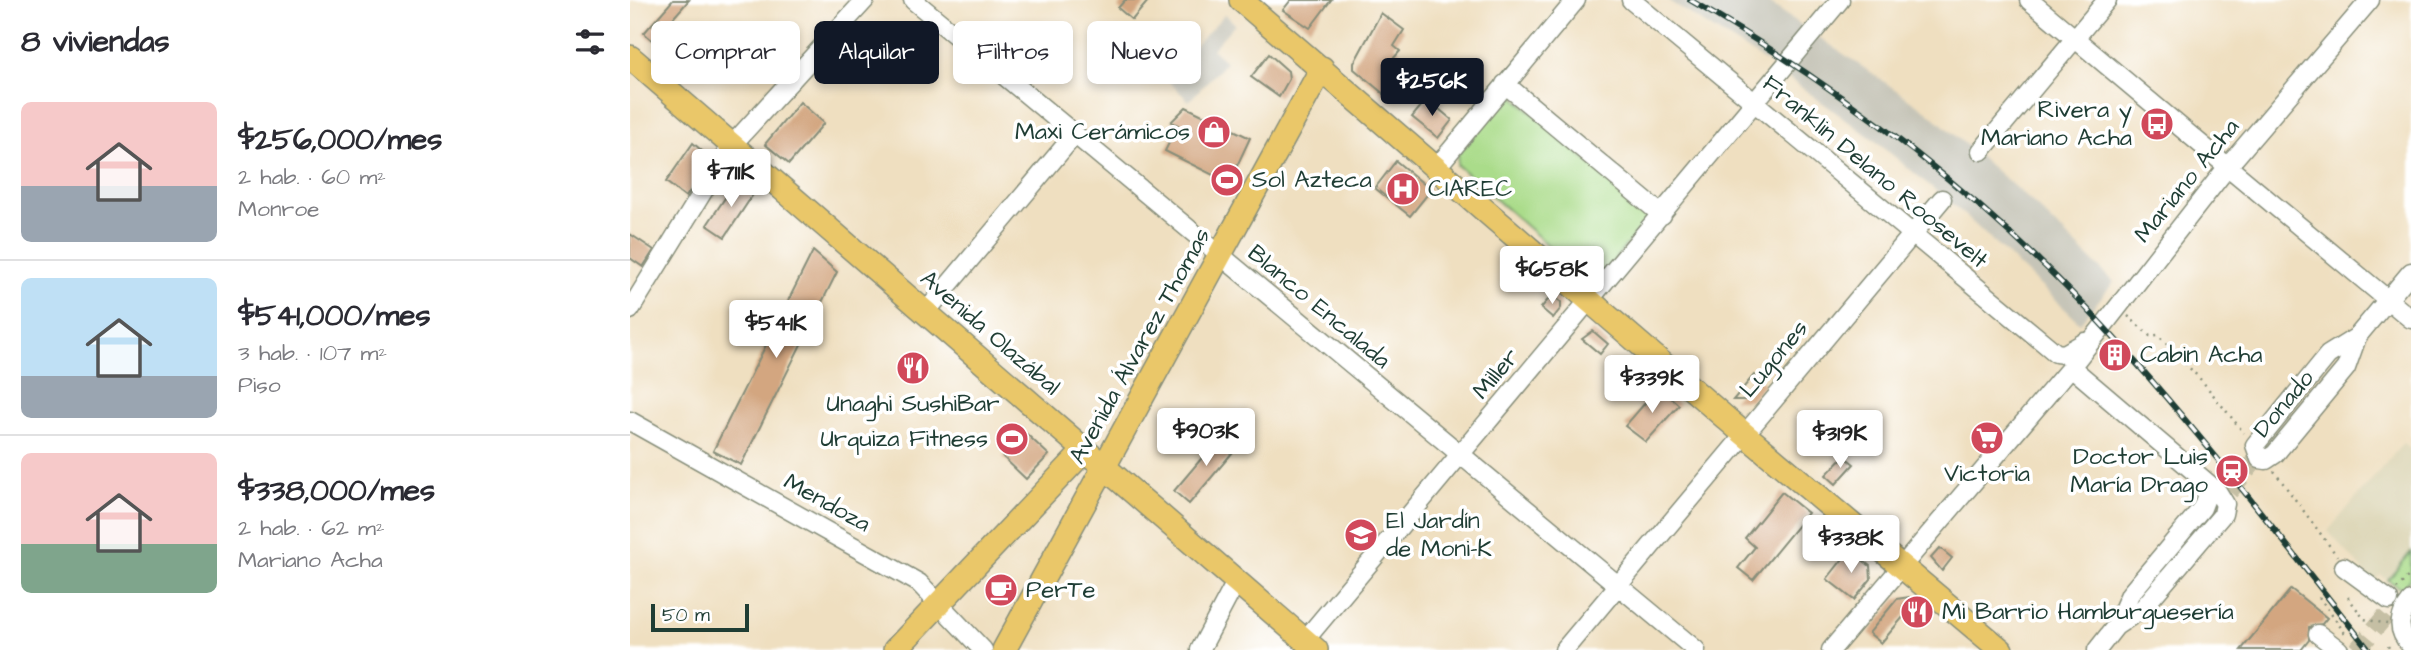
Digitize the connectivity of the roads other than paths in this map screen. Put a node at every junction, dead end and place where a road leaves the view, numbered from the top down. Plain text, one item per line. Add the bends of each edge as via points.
1 (865, 0) edge
2 (913, 0) edge
3 (1241, 0) edge
4 (1576, 0) edge
5 (1631, 0) edge
6 (1840, 0) edge
7 (2029, 0) edge
8 (2107, 0) edge
9 (2370, 0) edge
10 (2076, 39) junction
11 (630, 57) edge
12 (1322, 68) junction
13 (1505, 85) junction
14 (1754, 103) junction
15 (1074, 134) junction
16 (731, 146) junction
17 (1981, 151) dead end
18 (2229, 165) junction
19 (1437, 167) junction
20 (1942, 198) dead end
21 (1662, 215) junction
22 (1911, 235) junction
23 (1220, 256) junction
24 (2411, 272) edge
25 (2388, 300) junction
26 (1590, 301) junction
27 (630, 310) edge
28 (925, 313) junction
29 (2411, 318) edge
30 (2093, 336) junction
31 (2056, 353) junction
32 (2071, 367) junction
33 (2044, 396) junction
34 (630, 421) edge
35 (1744, 433) junction
36 (1085, 450) junction
37 (2265, 455) tunnel mouth
38 (1459, 456) junction
39 (1105, 467) junction
40 (2210, 487) junction
41 (1901, 566) junction
42 (2344, 568) road end
43 (1236, 582) junction
44 (2411, 585) edge
45 (1618, 586) junction
46 (2411, 601) edge
47 (939, 603) junction
48 (2116, 626) junction
49 (2318, 634) dead end
50 (1310, 645) edge
51 (2411, 646) edge
52 (2346, 649) edge
53 (895, 650) edge
54 (983, 650) edge
55 (1004, 650) edge
56 (1199, 650) edge
57 (1564, 650) edge
58 (1696, 650) edge
59 (1831, 650) edge
60 (2001, 650) edge
61 (2097, 650) edge

1 - 16 street
2 - 15 street, Blanco Encalada
3 - 12 main road
4 - 13 street
5 - 14 street, Franklin Delano Roosevelt
6 - 14 street, Miller
7 - 10 street
8 - 10 street
9 - 18 street, Mariano Acha
10 - 17 street
10 - 18 street
11 - 16 main road, Avenida Olazábal
12 - 19 main road
12 - 23 main road, Avenida Álvarez Thomas
13 - 19 street
13 - 21 street
14 - 21 street, Miller
14 - 22 street, Franklin Delano Roosevelt
15 - 23 street, Blanco Encalada
15 - 28 street
16 - 27 street
16 - 28 main road, Avenida Olazábal
18 - 25 street
18 - 30 street, Mariano Acha
19 - 26 main road
20 - 22 street, Lugones
21 - 26 street, Miller
22 - 31 street, Franklin Delano Roosevelt
22 - 35 street, Lugones
23 - 38 street, Blanco Encalada
23 - 39 main road, Avenida Álvarez Thomas
24 - 25 street, Donado
25 - 29 street
25 - 37 street, Donado
26 - 35 main road
26 - 38 street, Miller
28 - 36 main road, Avenida Olazábal
30 - 31 street via 2074,351
30 - 32 street, Mariano Acha
31 - 33 street, Mariano Acha via 2057,367
32 - 33 street, Mariano Acha
32 - 40 street
33 - 41 street, Mariano Acha
34 - 47 street, Mendoza via 919,583
35 - 41 main road
35 - 45 street, Lugones
36 - 39 main road, Avenida Olazábal
36 - 47 main road
38 - 45 street, Blanco Encalada
38 - 50 street, Miller
39 - 43 main road, Avenida Olazábal
39 - 55 main road, Avenida Álvarez Thomas
40 - 48 street via 2203,508 2130,594
40 - 48 street via 2225,504 2143,608
41 - 59 street, Mariano Acha
41 - 60 main road
42 - 44 street via 2391,603
43 - 50 main road, Avenida Olazábal
43 - 56 street
45 - 57 street, Lugones
45 - 58 street, Blanco Encalada
46 - 51 street via 2400,617 2400,628
47 - 53 main road
47 - 54 street, Mendoza
48 - 61 street
49 - 52 street

